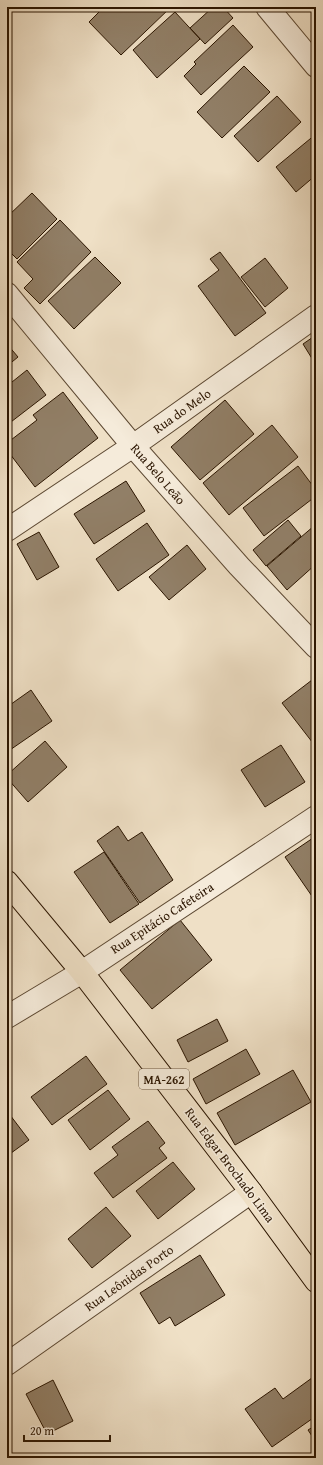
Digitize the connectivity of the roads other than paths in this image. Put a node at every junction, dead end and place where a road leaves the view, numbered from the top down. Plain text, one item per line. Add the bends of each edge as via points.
1 (267, 7) edge
2 (316, 66) edge
3 (7, 294) edge
4 (316, 316) edge
5 (133, 446) junction
6 (7, 530) edge
7 (316, 647) edge
8 (316, 817) edge
9 (7, 882) edge
10 (82, 972) junction
11 (7, 1017) edge
12 (251, 1192) junction
13 (316, 1281) edge
14 (7, 1364) edge

1 - 2 street
3 - 5 street, Rua Belo Leão
4 - 5 street, Rua do Melo
5 - 6 street, Rua do Melo
5 - 7 street, Rua Belo Leão via 239,566
8 - 10 street, Rua Epitácio Cafeteira
9 - 10 main road, Rua Edgar Brochado Lima / MA-262
10 - 11 street, Rua Epitácio Cafeteira
10 - 12 main road, Rua Edgar Brochado Lima / MA-262
12 - 13 main road, Rua Edgar Brochado Lima / MA-262
12 - 14 street, Rua Leônidas Porto

